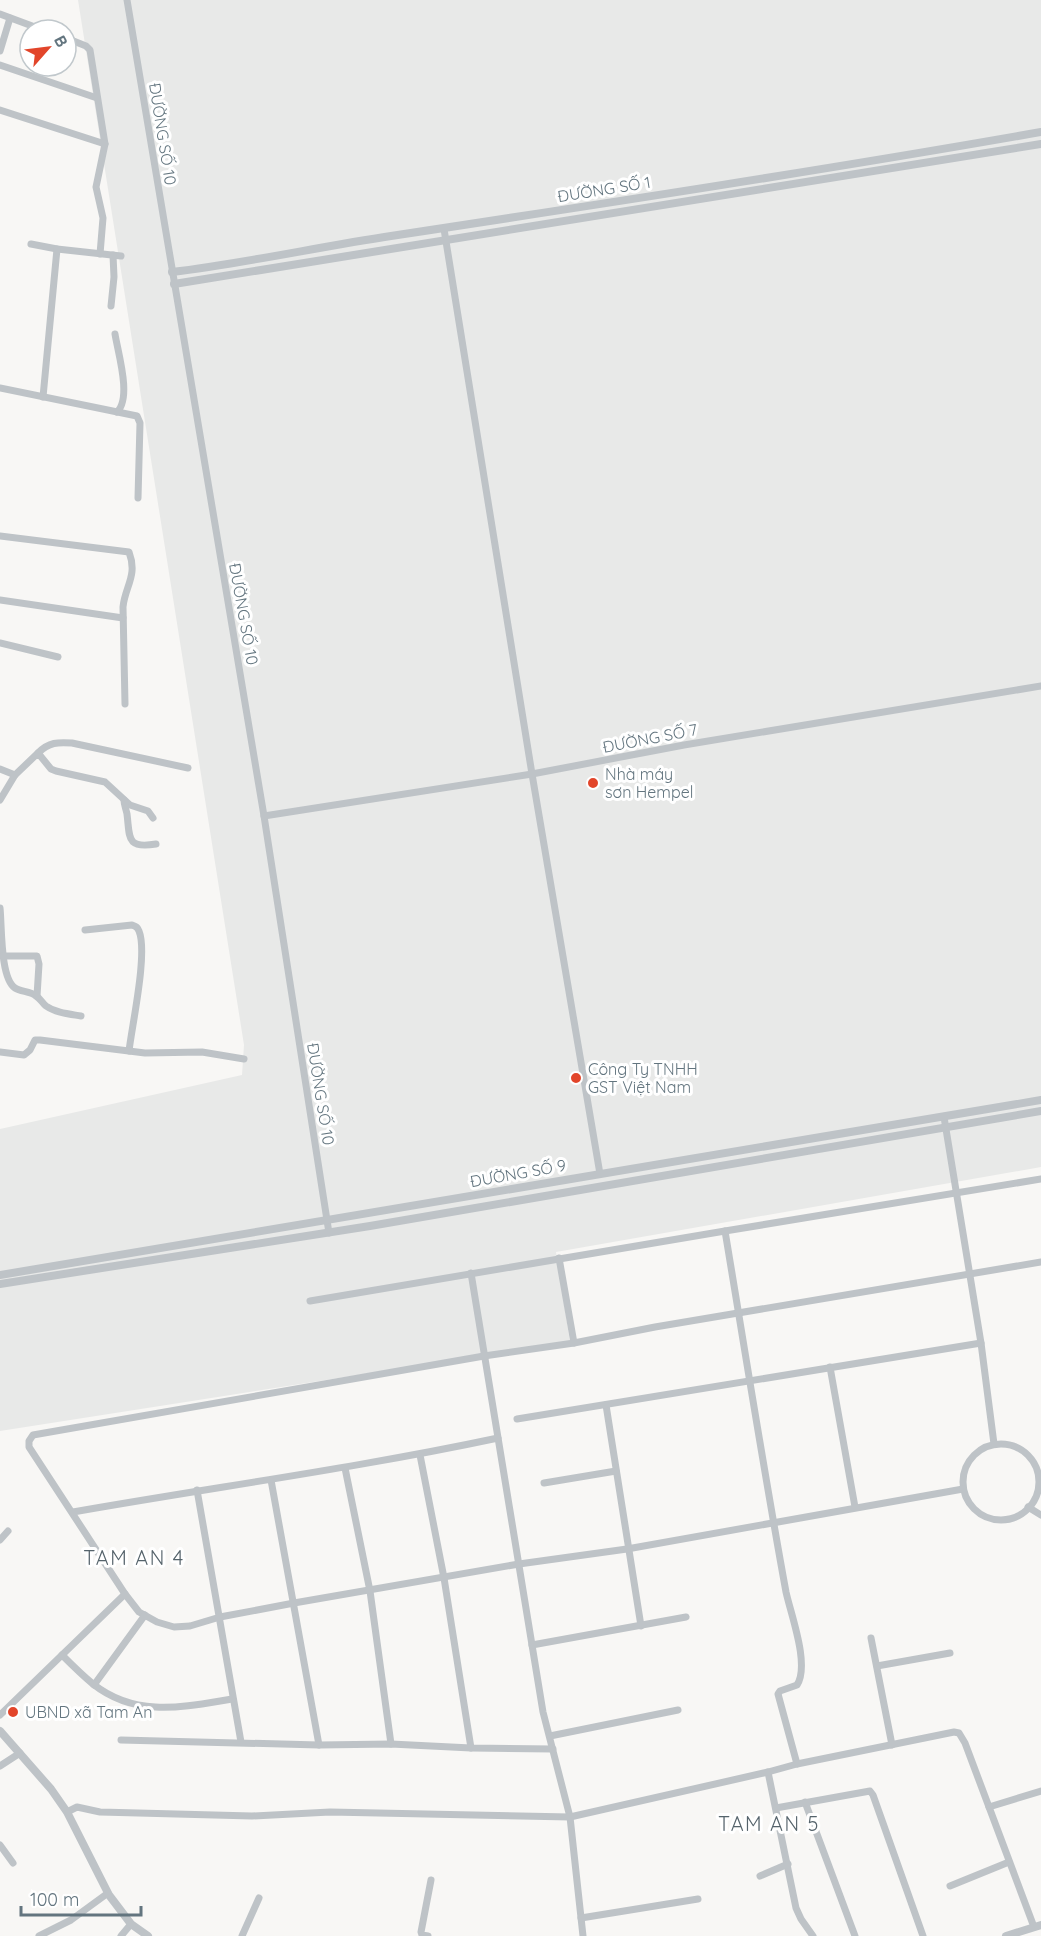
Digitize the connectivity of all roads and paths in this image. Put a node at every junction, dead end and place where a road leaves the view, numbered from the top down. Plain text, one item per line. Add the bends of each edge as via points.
1 (127, 0) edge
2 (0, 14) edge
3 (10, 18) junction
4 (18, 21) edge
5 (78, 43) edge
6 (0, 51) edge
7 (0, 65) edge
8 (97, 98) junction
9 (0, 110) edge
10 (1041, 132) edge
11 (105, 144) junction
12 (1041, 144) edge
13 (444, 229) junction
14 (446, 242) junction
15 (31, 244) dead end
16 (57, 249) junction
17 (100, 254) junction
18 (113, 255) junction
19 (121, 256) dead end
20 (172, 272) junction
21 (174, 284) junction
22 (111, 306) dead end
23 (115, 334) dead end
24 (0, 388) edge
25 (43, 397) junction
26 (117, 412) junction
27 (138, 498) dead end
28 (0, 536) edge
29 (0, 600) edge
30 (123, 618) junction
31 (0, 643) edge
32 (58, 657) dead end
33 (1041, 686) edge
34 (125, 704) dead end
35 (39, 753) junction
36 (188, 768) dead end
37 (0, 769) edge
38 (532, 774) junction
39 (15, 775) junction
40 (0, 800) edge
41 (124, 800) junction
42 (264, 816) junction
43 (153, 818) dead end
44 (156, 844) dead end
45 (0, 908) edge
46 (85, 930) dead end
47 (2, 950) edge
48 (37, 996) junction
49 (81, 1016) dead end
50 (129, 1051) junction
51 (0, 1052) edge
52 (244, 1059) dead end
53 (1041, 1100) edge
54 (1041, 1111) edge
55 (944, 1116) junction
56 (945, 1128) junction
57 (600, 1174) junction
58 (1041, 1179) edge
59 (957, 1193) junction
60 (327, 1221) junction
61 (725, 1231) junction
62 (329, 1233) junction
63 (559, 1258) junction
64 (1041, 1262) edge
65 (969, 1273) junction
66 (471, 1274) junction
67 (0, 1275) edge
68 (0, 1284) edge
69 (310, 1301) dead end
70 (739, 1314) junction
71 (574, 1343) junction
72 (981, 1343) junction
73 (484, 1356) junction
74 (830, 1367) junction
75 (749, 1380) junction
76 (606, 1405) junction
77 (517, 1419) dead end
78 (498, 1438) junction
79 (994, 1444) junction
80 (420, 1455) junction
81 (345, 1468) junction
82 (616, 1471) junction
83 (1040, 1478) edge
84 (271, 1480) junction
85 (544, 1483) dead end
86 (963, 1489) junction
87 (197, 1490) junction
88 (1040, 1491) edge
89 (855, 1507) junction
90 (1028, 1507) junction
91 (72, 1512) junction
92 (1041, 1515) edge
93 (774, 1522) junction
94 (8, 1531) dead end
95 (0, 1540) edge
96 (627, 1549) junction
97 (519, 1564) junction
98 (444, 1578) junction
99 (370, 1591) junction
100 (124, 1594) junction
101 (294, 1603) junction
102 (145, 1615) junction
103 (220, 1617) junction
104 (686, 1617) dead end
105 (641, 1626) junction
106 (871, 1638) dead end
107 (532, 1645) junction
108 (950, 1653) dead end
109 (62, 1655) junction
110 (878, 1666) junction
111 (94, 1685) junction
112 (232, 1699) junction
113 (678, 1710) dead end
114 (0, 1715) edge
115 (0, 1731) edge
116 (550, 1736) junction
117 (121, 1740) dead end
118 (241, 1742) junction
119 (391, 1744) junction
120 (319, 1745) junction
121 (892, 1745) junction
122 (471, 1748) junction
123 (553, 1749) junction
124 (20, 1753) junction
125 (797, 1764) junction
126 (0, 1766) edge
127 (768, 1772) junction
128 (1041, 1791) edge
129 (805, 1802) junction
130 (989, 1807) junction
131 (776, 1808) junction
132 (67, 1812) junction
133 (570, 1817) junction
134 (0, 1845) edge
135 (1009, 1862) junction
136 (13, 1863) dead end
137 (788, 1864) junction
138 (760, 1876) dead end
139 (431, 1880) dead end
140 (950, 1886) dead end
141 (108, 1893) junction
142 (259, 1898) dead end
143 (698, 1899) dead end
144 (581, 1918) junction
145 (130, 1924) junction
146 (1038, 1926) edge
147 (39, 1936) edge
148 (121, 1936) edge
149 (148, 1936) edge
150 (242, 1936) edge
151 (428, 1936) edge
152 (582, 1936) edge
153 (813, 1936) edge
154 (855, 1936) edge
155 (923, 1936) edge
156 (1006, 1936) edge

1 - 20 street, ĐƯỜNG SỐ 10
2 - 3 street
3 - 4 street
3 - 6 street
5 - 8 street via 90,50
7 - 8 street
8 - 11 street
9 - 11 street
10 - 13 street, ĐƯỜNG SỐ 1
11 - 17 street via 96,187 103,218
12 - 14 street, ĐƯỜNG SỐ 1
13 - 14 street
13 - 20 street, ĐƯỜNG SỐ 1
14 - 21 street, ĐƯỜNG SỐ 1
14 - 38 street
15 - 16 street
16 - 17 street
16 - 25 street
17 - 18 street
18 - 19 street
18 - 22 street
20 - 21 street, ĐƯỜNG SỐ 10
21 - 42 street, ĐƯỜNG SỐ 10
23 - 26 street via 124,383 123,405
24 - 25 street
25 - 26 street
26 - 27 street via 140,419
28 - 30 street via 129,552 133,578 124,595
29 - 30 street
30 - 34 street
31 - 32 street
33 - 38 street, ĐƯỜNG SỐ 7 via 684,744
35 - 36 street via 54,742 72,743
35 - 39 street
35 - 41 street via 51,769 105,782
37 - 39 street
38 - 42 street, ĐƯỜNG SỐ 7
38 - 57 street
39 - 40 street
41 - 43 street via 148,811
41 - 44 street via 132,842 140,846
42 - 60 street, ĐƯỜNG SỐ 10
45 - 47 street
46 - 50 street via 132,926 139,932 142,959
47 - 48 street via 6,978 11,985
47 - 48 street via 37,956
48 - 49 street via 55,1011
50 - 51 street via 35,1040 24,1055
50 - 52 street via 202,1052
53 - 55 street, ĐƯỜNG SỐ 9
54 - 56 street, ĐƯỜNG SỐ 9
55 - 56 street
55 - 57 street, ĐƯỜNG SỐ 9
56 - 59 street
56 - 62 street, ĐƯỜNG SỐ 9
57 - 60 street, ĐƯỜNG SỐ 9
58 - 59 street
59 - 61 street
59 - 65 street
60 - 62 street, ĐƯỜNG SỐ 10
60 - 67 street, ĐƯỜNG SỐ 9
61 - 63 street
61 - 70 street
62 - 68 street, ĐƯỜNG SỐ 9
63 - 66 street
63 - 71 street
64 - 65 street
65 - 70 street
65 - 72 street
66 - 69 street
66 - 73 street
70 - 71 street
70 - 75 street
71 - 73 street
72 - 74 street
72 - 79 street
73 - 78 street
73 - 91 street via 33,1435 29,1447
74 - 75 street
74 - 89 street
75 - 76 street
75 - 93 street
76 - 77 street
76 - 82 street
78 - 80 street
78 - 97 street
79 - 83 street via 1014,1446 1026,1454
79 - 86 street via 971,1458 965,1469
80 - 81 street
80 - 98 street
81 - 84 street
81 - 99 street
82 - 85 street
82 - 96 street
83 - 88 street
84 - 87 street
84 - 101 street
86 - 89 street
86 - 90 street via 972,1507 989,1518 1009,1519
87 - 91 street
87 - 103 street
88 - 90 street
89 - 93 street
90 - 92 street
91 - 100 street
93 - 96 street
93 - 125 street via 802,1662 797,1685 778,1694
94 - 95 street
96 - 97 street
96 - 105 street
97 - 98 street
97 - 107 street
98 - 99 street
98 - 122 street
99 - 101 street
99 - 119 street
100 - 102 street
100 - 109 street
101 - 103 street
101 - 120 street
102 - 103 street via 174,1627
102 - 111 street
103 - 112 street
104 - 105 street
105 - 107 street
106 - 110 street
107 - 116 street
108 - 110 street
109 - 111 street
109 - 114 street
110 - 121 street
111 - 112 street via 145,1708
112 - 118 street
113 - 116 street
115 - 124 street
116 - 123 street
117 - 118 street
118 - 120 street
119 - 120 street
119 - 122 street
121 - 125 street
121 - 130 street via 959,1733
122 - 123 street
123 - 133 street
124 - 126 street
124 - 132 street
125 - 127 street
127 - 131 street
127 - 133 street
128 - 130 street
129 - 131 street
129 - 154 street
129 - 155 street via 870,1791
130 - 135 street
131 - 137 street
132 - 133 street via 77,1807 100,1812 252,1816 330,1812
132 - 141 street
133 - 144 street
134 - 136 street
135 - 140 street
135 - 146 street
137 - 138 street
137 - 153 street via 796,1908
139 - 151 street via 421,1932
141 - 145 street
141 - 147 street via 71,1920
142 - 150 street
143 - 144 street
144 - 152 street
145 - 148 street
145 - 149 street
146 - 156 street

